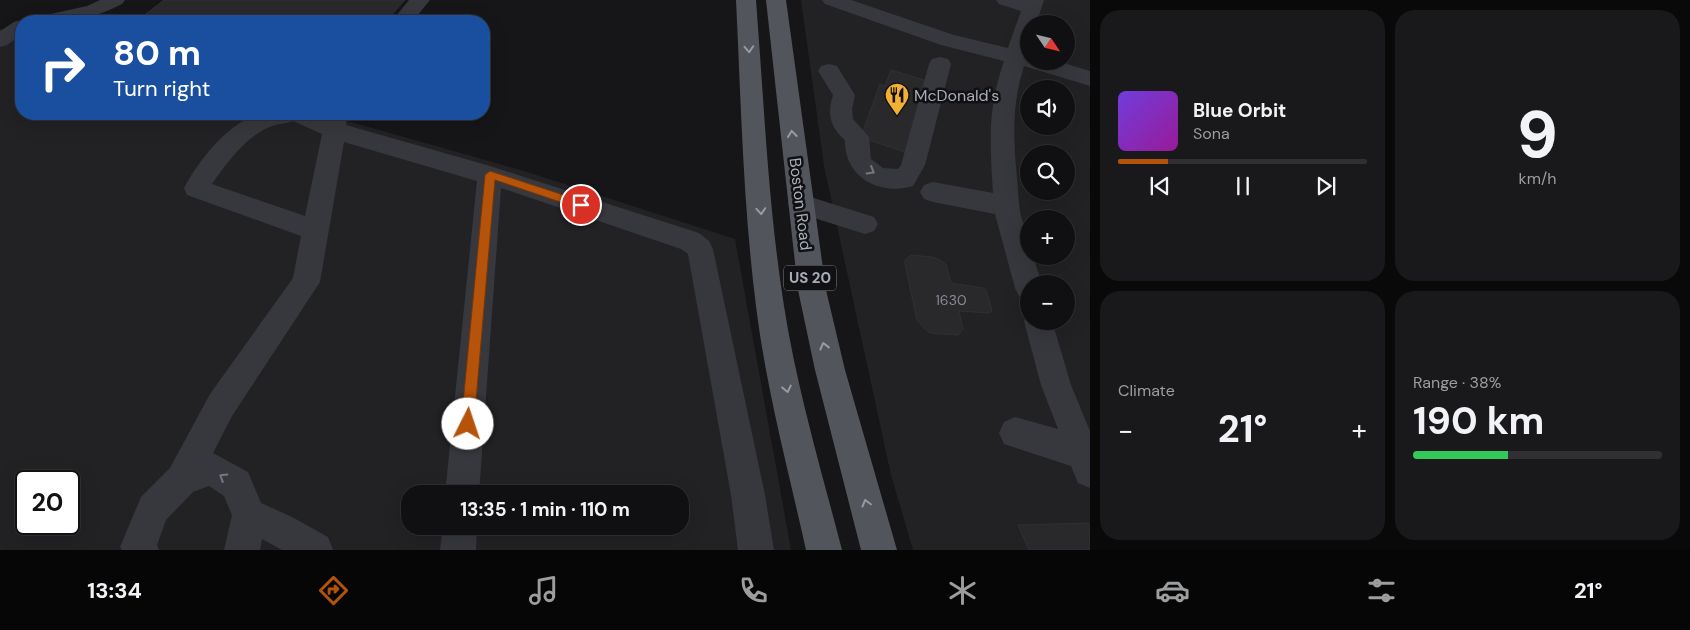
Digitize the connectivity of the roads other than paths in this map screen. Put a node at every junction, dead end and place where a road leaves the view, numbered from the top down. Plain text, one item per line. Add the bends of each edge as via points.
1 (115, 0) edge
2 (420, 0) edge
3 (746, 0) edge
4 (776, 0) edge
5 (832, 0) edge
6 (865, 0) edge
7 (1006, 0) edge
8 (1033, 4) edge
9 (73, 15) edge
10 (407, 15) edge
11 (15, 30) edge
12 (0, 40) edge
13 (1020, 57) edge
14 (1020, 58) edge
15 (940, 64) dead end
16 (1020, 67) edge
17 (1061, 70) edge
18 (829, 71) dead end
19 (1090, 79) edge
20 (266, 120) edge
21 (335, 122) edge
22 (490, 175) junction
23 (933, 192) dead end
24 (800, 204) junction
25 (1007, 206) junction
26 (865, 224) dead end
27 (316, 231) junction
28 (1026, 275) edge
29 (1040, 330) edge
30 (1015, 433) dead end
31 (1088, 460) edge
32 (182, 480) junction
33 (463, 485) edge
34 (249, 515) junction
35 (459, 535) edge
36 (141, 550) edge
37 (242, 550) edge
38 (315, 550) edge
39 (458, 550) edge
40 (756, 550) edge
41 (824, 550) edge
42 (879, 550) edge

1 - 9 lane via 92,11
2 - 10 lane
3 -> 41 main road, US 20 via 770,308
24 -> 4 main road, Boston Road / US 20
5 - 14 lane via 948,40
6 - 13 lane via 952,29
7 - 8 lane
11 - 12 lane
18 -> 15 lane via 844,95 841,121 857,137 858,160 876,175 891,179 904,178 913,165
16 - 25 lane via 1008,82 1002,112
17 - 19 lane
20 - 27 lane via 248,129 204,174 196,188
21 - 22 lane
21 - 27 lane
22 - 33 lane
22 - 40 lane via 690,241 700,250
23 - 25 lane
24 - 26 lane
42 -> 24 main road, Boston Road / US 20 via 819,328
25 - 28 lane
27 - 32 lane via 306,282 221,405
29 - 31 lane via 1056,386
30 - 31 lane
34 -> 32 lane via 236,484 211,469
32 - 36 lane via 153,509 138,547
34 - 37 lane
34 - 38 lane
35 - 39 lane

